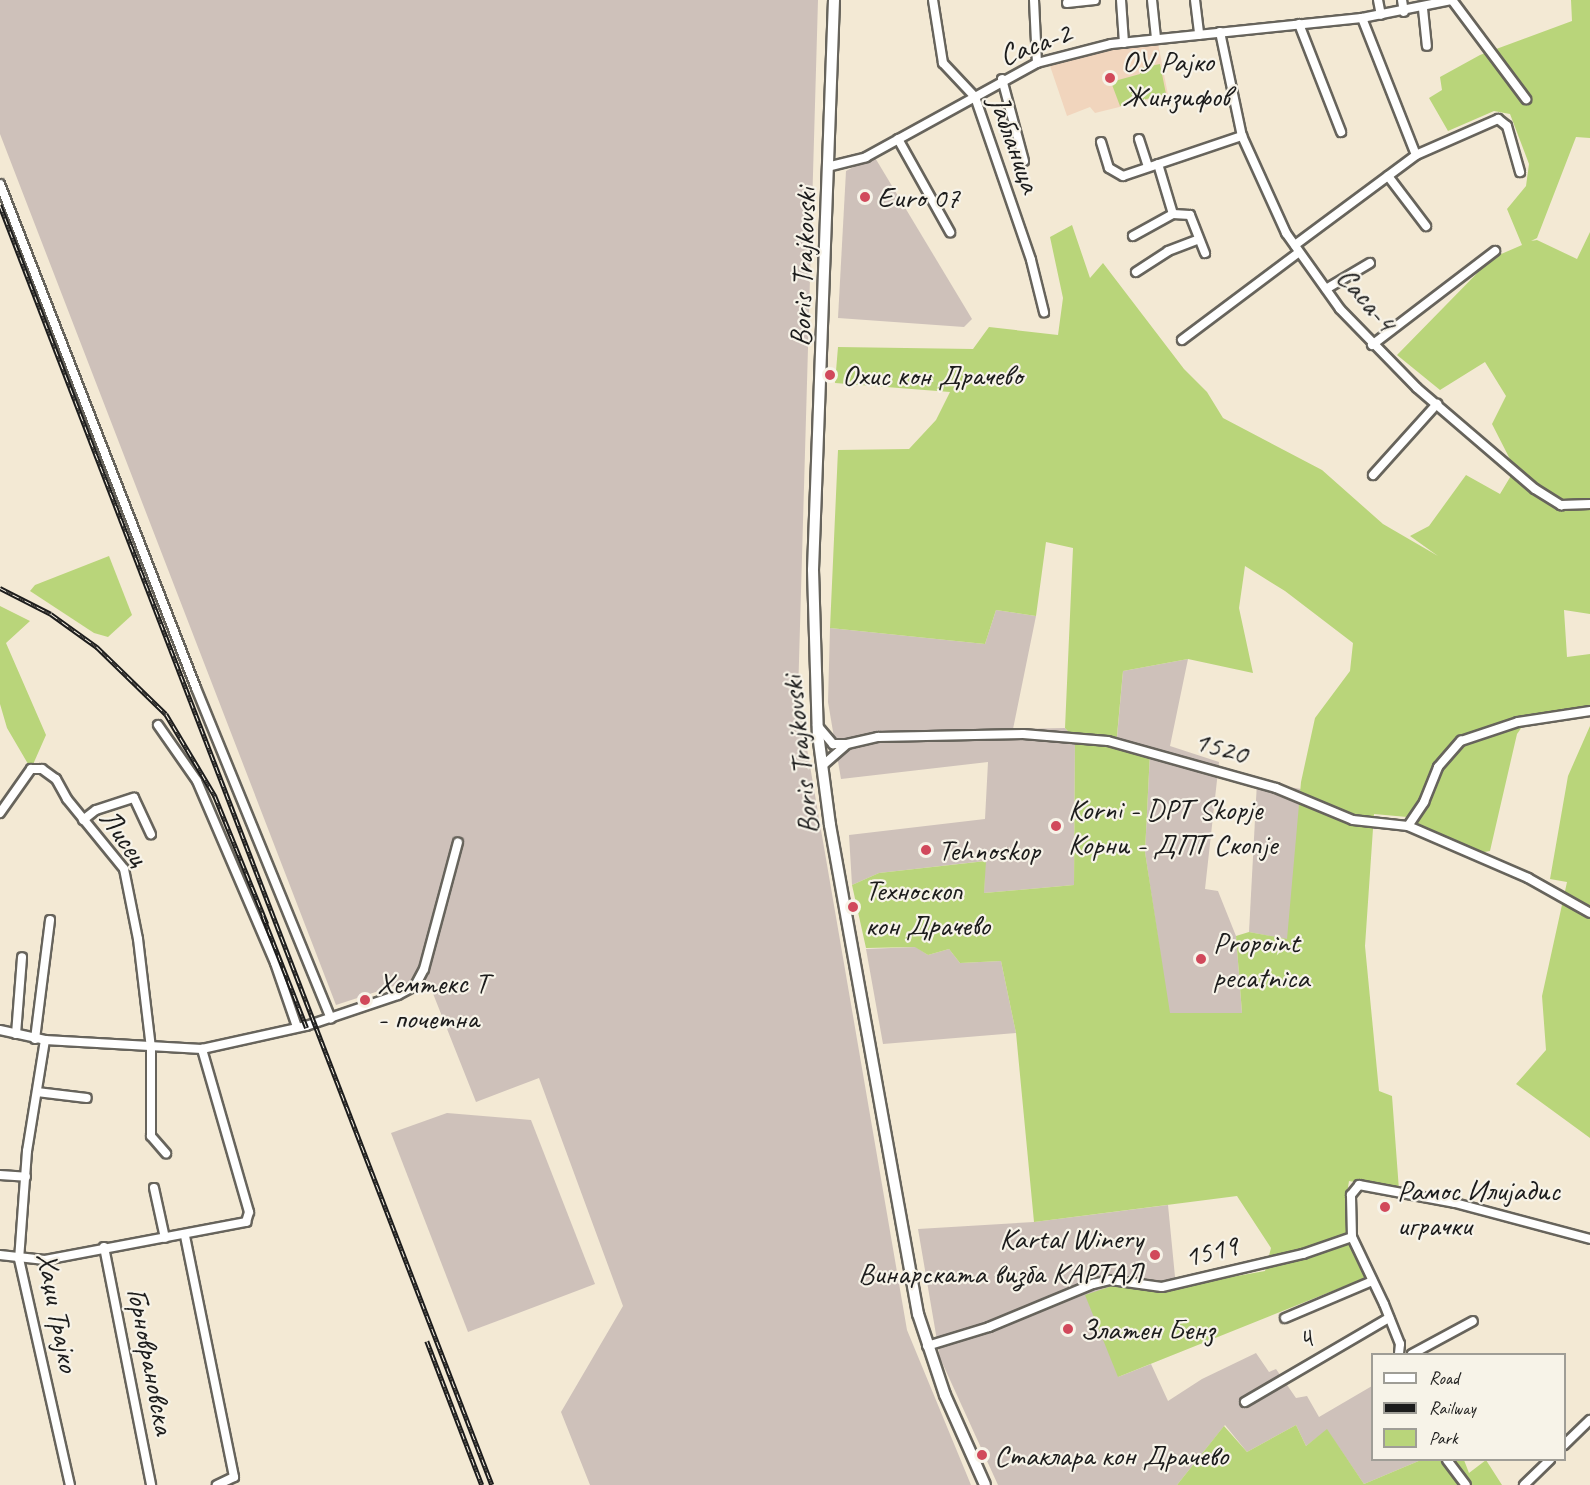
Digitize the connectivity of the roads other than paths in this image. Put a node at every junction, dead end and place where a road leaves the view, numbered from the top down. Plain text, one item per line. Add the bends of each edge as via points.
1 (834, 0) edge
2 (933, 0) edge
3 (1034, 0) edge
4 (1095, 0) edge
5 (1121, 0) edge
6 (1152, 0) edge
7 (1196, 0) edge
8 (1378, 0) edge
9 (1402, 0) edge
10 (1452, 0) edge
11 (1067, 3) dead end
12 (1423, 9) junction
13 (1404, 12) junction
14 (1381, 15) junction
15 (1362, 18) junction
16 (1299, 24) junction
17 (1220, 32) junction
18 (1199, 35) junction
19 (1156, 39) junction
20 (1124, 43) junction
21 (1427, 46) dead end
22 (1037, 63) junction
23 (1002, 79) junction
24 (975, 97) junction
25 (1526, 99) dead end
26 (1341, 132) dead end
27 (1242, 136) junction
28 (898, 139) junction
29 (1139, 139) dead end
30 (1101, 142) dead end
31 (1416, 155) junction
32 (1024, 161) dead end
33 (1158, 164) junction
34 (831, 166) junction
35 (1148, 167) junction
36 (1520, 172) dead end
37 (1388, 176) junction
38 (0, 184) edge
39 (1173, 214) junction
40 (1426, 226) dead end
41 (950, 232) dead end
42 (1133, 236) dead end
43 (1199, 239) junction
44 (1297, 248) junction
45 (1495, 251) dead end
46 (1205, 253) dead end
47 (1370, 263) dead end
48 (1136, 272) dead end
49 (1326, 289) junction
50 (1044, 312) dead end
51 (1182, 340) dead end
52 (1372, 345) junction
53 (1437, 405) junction
54 (1373, 475) dead end
55 (1590, 504) edge
56 (1590, 711) edge
57 (158, 725) dead end
58 (817, 725) junction
59 (847, 744) junction
60 (822, 766) junction
61 (0, 813) edge
62 (83, 820) junction
63 (1408, 826) junction
64 (151, 834) dead end
65 (458, 842) dead end
66 (1590, 913) edge
67 (50, 920) dead end
68 (22, 957) dead end
69 (331, 1018) junction
70 (297, 1027) junction
71 (0, 1030) edge
72 (16, 1034) junction
73 (35, 1038) junction
74 (45, 1040) junction
75 (151, 1048) junction
76 (202, 1049) junction
77 (37, 1092) junction
78 (87, 1098) dead end
79 (166, 1153) dead end
80 (0, 1175) edge
81 (26, 1177) junction
82 (154, 1188) dead end
83 (185, 1236) junction
84 (1352, 1237) junction
85 (165, 1238) junction
86 (1590, 1239) edge
87 (104, 1247) junction
88 (0, 1255) edge
89 (19, 1259) junction
90 (1372, 1281) junction
91 (1285, 1318) dead end
92 (1389, 1318) junction
93 (1473, 1321) dead end
94 (927, 1346) junction
95 (1399, 1353) edge
96 (1414, 1353) edge
97 (1245, 1402) dead end
98 (1590, 1420) edge
99 (1566, 1443) edge
100 (1448, 1461) edge
101 (1549, 1461) edge
102 (70, 1485) edge
103 (151, 1485) edge
104 (217, 1485) edge
105 (985, 1485) edge
106 (1466, 1485) edge
107 (1524, 1485) edge

1 - 34 main road, Boris Trajkovski
2 - 24 street, Јабланица via 943,63
3 - 22 street
4 - 11 street
5 - 20 street
6 - 19 street
7 - 18 street
8 - 14 street
9 - 13 street
10 - 12 street, Саса-2
10 - 25 street
12 - 13 street, Саса-2
12 - 21 street
13 - 14 street, Саса-2
14 - 15 street, Саса-2
15 - 16 street, Саса-2
15 - 31 street
16 - 17 street, Саса-2
16 - 26 street
17 - 18 street, Саса-2
17 - 27 street, Саса-4
18 - 19 street, Саса-2
19 - 20 street, Саса-2
20 - 22 street, Саса-2
22 - 23 street, Саса-2
23 - 24 street, Саса-2
23 - 32 street
24 - 28 street, Саса-2
24 - 50 street, Јабланица via 1031,260
27 - 33 street
27 - 44 street, Саса-4
28 - 34 street, Саса-2 via 866,157
28 - 41 street
29 - 35 street
30 - 35 street via 1108,168 1116,176
31 - 36 street via 1498,118 1507,126
31 - 37 street
33 - 35 street
33 - 39 street
34 - 58 main road, Boris Trajkovski via 813,570
37 - 40 street
37 - 44 street
38 - 69 street via 196,688
39 - 42 street
39 - 43 street via 1189,214
43 - 46 street
43 - 48 street via 1168,251
44 - 49 street, Саса-4
44 - 51 street
45 - 52 street
47 - 49 street
49 - 52 street, Саса-4
52 - 53 street, Саса-4
53 - 54 street
53 - 55 street, Саса-4 via 1552,500 1573,506
56 - 63 street via 1518,722 1470,735 1438,767 1424,802
57 - 70 street via 198,781 275,963
58 - 59 street via 833,744
58 - 60 main road, Boris Trajkovski
59 - 60 street, 1520
59 - 63 street, 1520 via 862,738 895,735 1084,737 1276,788 1353,819
60 - 94 main road, Boris Trajkovski via 918,1314
61 - 62 street, Лисец via 35,767 53,775
62 - 64 street via 96,810 134,798
62 - 75 street, Лисец via 124,869 138,939
63 - 66 street, 1520 via 1528,878
65 - 69 street via 418,982 398,995
67 - 73 street
68 - 72 street
69 - 70 street
70 - 76 street
71 - 72 street
72 - 73 street
73 - 74 street
74 - 75 street
74 - 77 street, Хаџи Трајко
75 - 76 street
75 - 79 street, Лисец via 151,1136
76 - 83 street via 249,1218 240,1226
77 - 78 street
77 - 81 street, Хаџи Трајко
80 - 81 street
81 - 89 street, Хаџи Трајко
82 - 85 street
83 - 85 street
83 - 104 street via 234,1477
84 - 86 street via 1351,1195 1359,1185 1455,1203
84 - 90 street
84 - 94 street, 1519 via 1303,1254 1162,1287 1111,1280 1093,1284 989,1327
85 - 87 street
87 - 89 street via 45,1260
87 - 103 street, Горноврановска
88 - 89 street
89 - 102 street, Хаџи Трајко
90 - 91 street
90 - 92 street
92 - 95 street via 1400,1344
92 - 97 street, 4
93 - 96 street
94 - 105 main road, Boris Trajkovski
98 - 99 street
100 - 106 street
101 - 107 street

